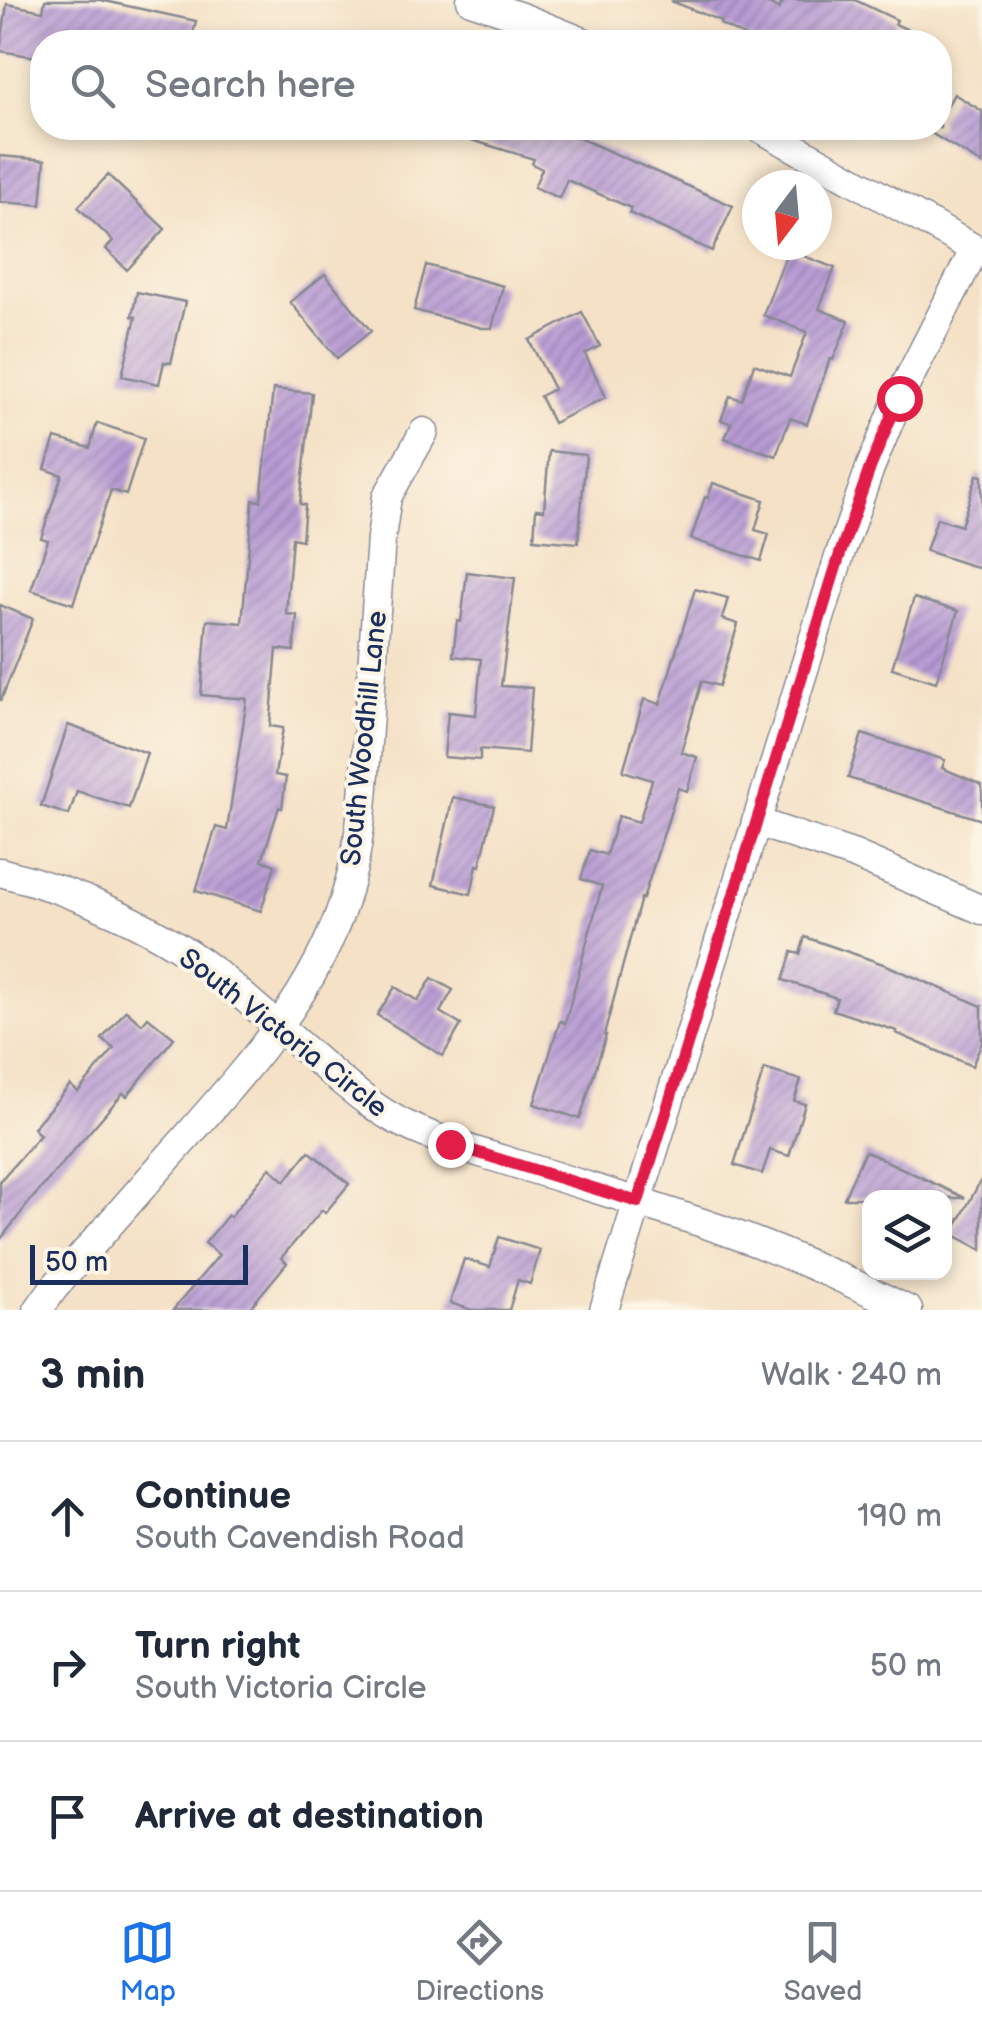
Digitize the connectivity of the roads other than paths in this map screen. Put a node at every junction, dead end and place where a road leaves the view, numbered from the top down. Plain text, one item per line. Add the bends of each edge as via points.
1 (471, 0) edge
2 (554, 30) edge
3 (781, 140) edge
4 (978, 251) edge
5 (424, 432) dead end
6 (756, 822) junction
7 (0, 872) edge
8 (982, 910) edge
9 (279, 1028) junction
10 (638, 1202) junction
11 (38, 1310) edge
12 (604, 1310) edge
13 (908, 1310) edge

1 - 2 street
3 - 4 street
4 - 6 street via 899,398 870,468
5 - 9 street, South Woodhill Lane via 387,497 354,862 329,940
6 - 8 street via 855,855
6 - 10 street
7 - 9 street, South Victoria Circle via 135,923 219,976
9 - 10 street, South Victoria Circle via 366,1102 404,1124
9 - 11 street, South Woodhill Lane
10 - 12 street
10 - 13 street, South Victoria Circle via 765,1245

